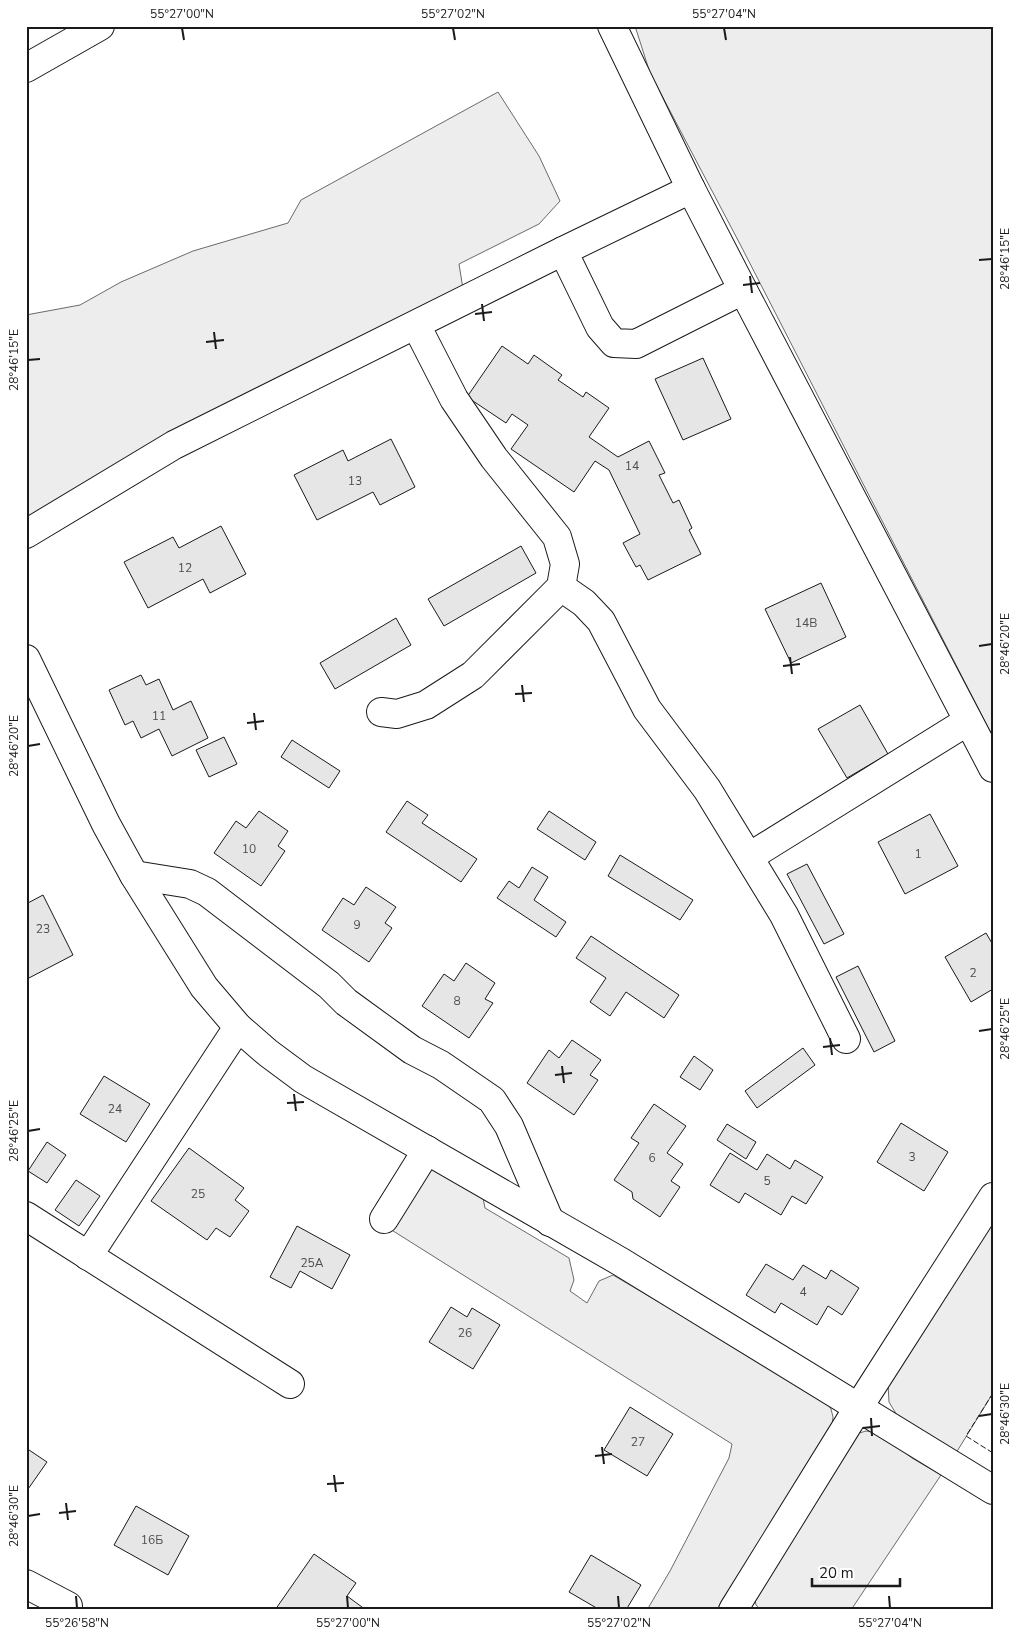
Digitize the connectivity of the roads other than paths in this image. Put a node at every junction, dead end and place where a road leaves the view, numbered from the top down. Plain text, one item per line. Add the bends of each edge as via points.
1 (100, 26) edge
2 (612, 26) edge
3 (26, 68) edge
4 (691, 189) junction
5 (563, 251) junction
6 (743, 290) junction
7 (416, 325) junction
8 (26, 534) edge
9 (561, 588) junction
10 (26, 659) edge
11 (381, 712) dead end
12 (968, 721) junction
13 (993, 768) edge
14 (749, 857) junction
15 (134, 876) junction
16 (238, 1027) junction
17 (846, 1039) dead end
18 (427, 1150) junction
19 (993, 1197) edge
20 (26, 1216) edge
21 (384, 1219) dead end
22 (550, 1222) junction
23 (88, 1256) junction
24 (290, 1384) dead end
25 (858, 1408) junction
26 (993, 1490) edge
27 (26, 1584) edge
28 (68, 1606) dead end
29 (738, 1608) edge

1 - 3 street
2 - 4 street
4 - 5 street
4 - 6 street
5 - 6 street via 600,327 614,342 636,344
5 - 7 street
6 - 12 street
7 - 8 street via 174,445
7 - 9 street via 454,399 494,458 557,537 564,564
9 - 11 street via 473,674 426,705 397,714
9 - 14 street via 584,603 601,621 647,709 707,789
10 - 15 street
12 - 13 street
12 - 14 street
14 - 17 street via 784,915
15 - 16 street via 204,987
15 - 22 street via 190,884 207,892 329,985 346,1002 412,1050 441,1065 492,1100 509,1126
16 - 18 street via 304,1079
16 - 23 street
18 - 21 street
18 - 22 street
19 - 25 street
20 - 23 street
22 - 25 street via 630,1267
23 - 24 street
25 - 26 street
25 - 29 street
27 - 28 street

